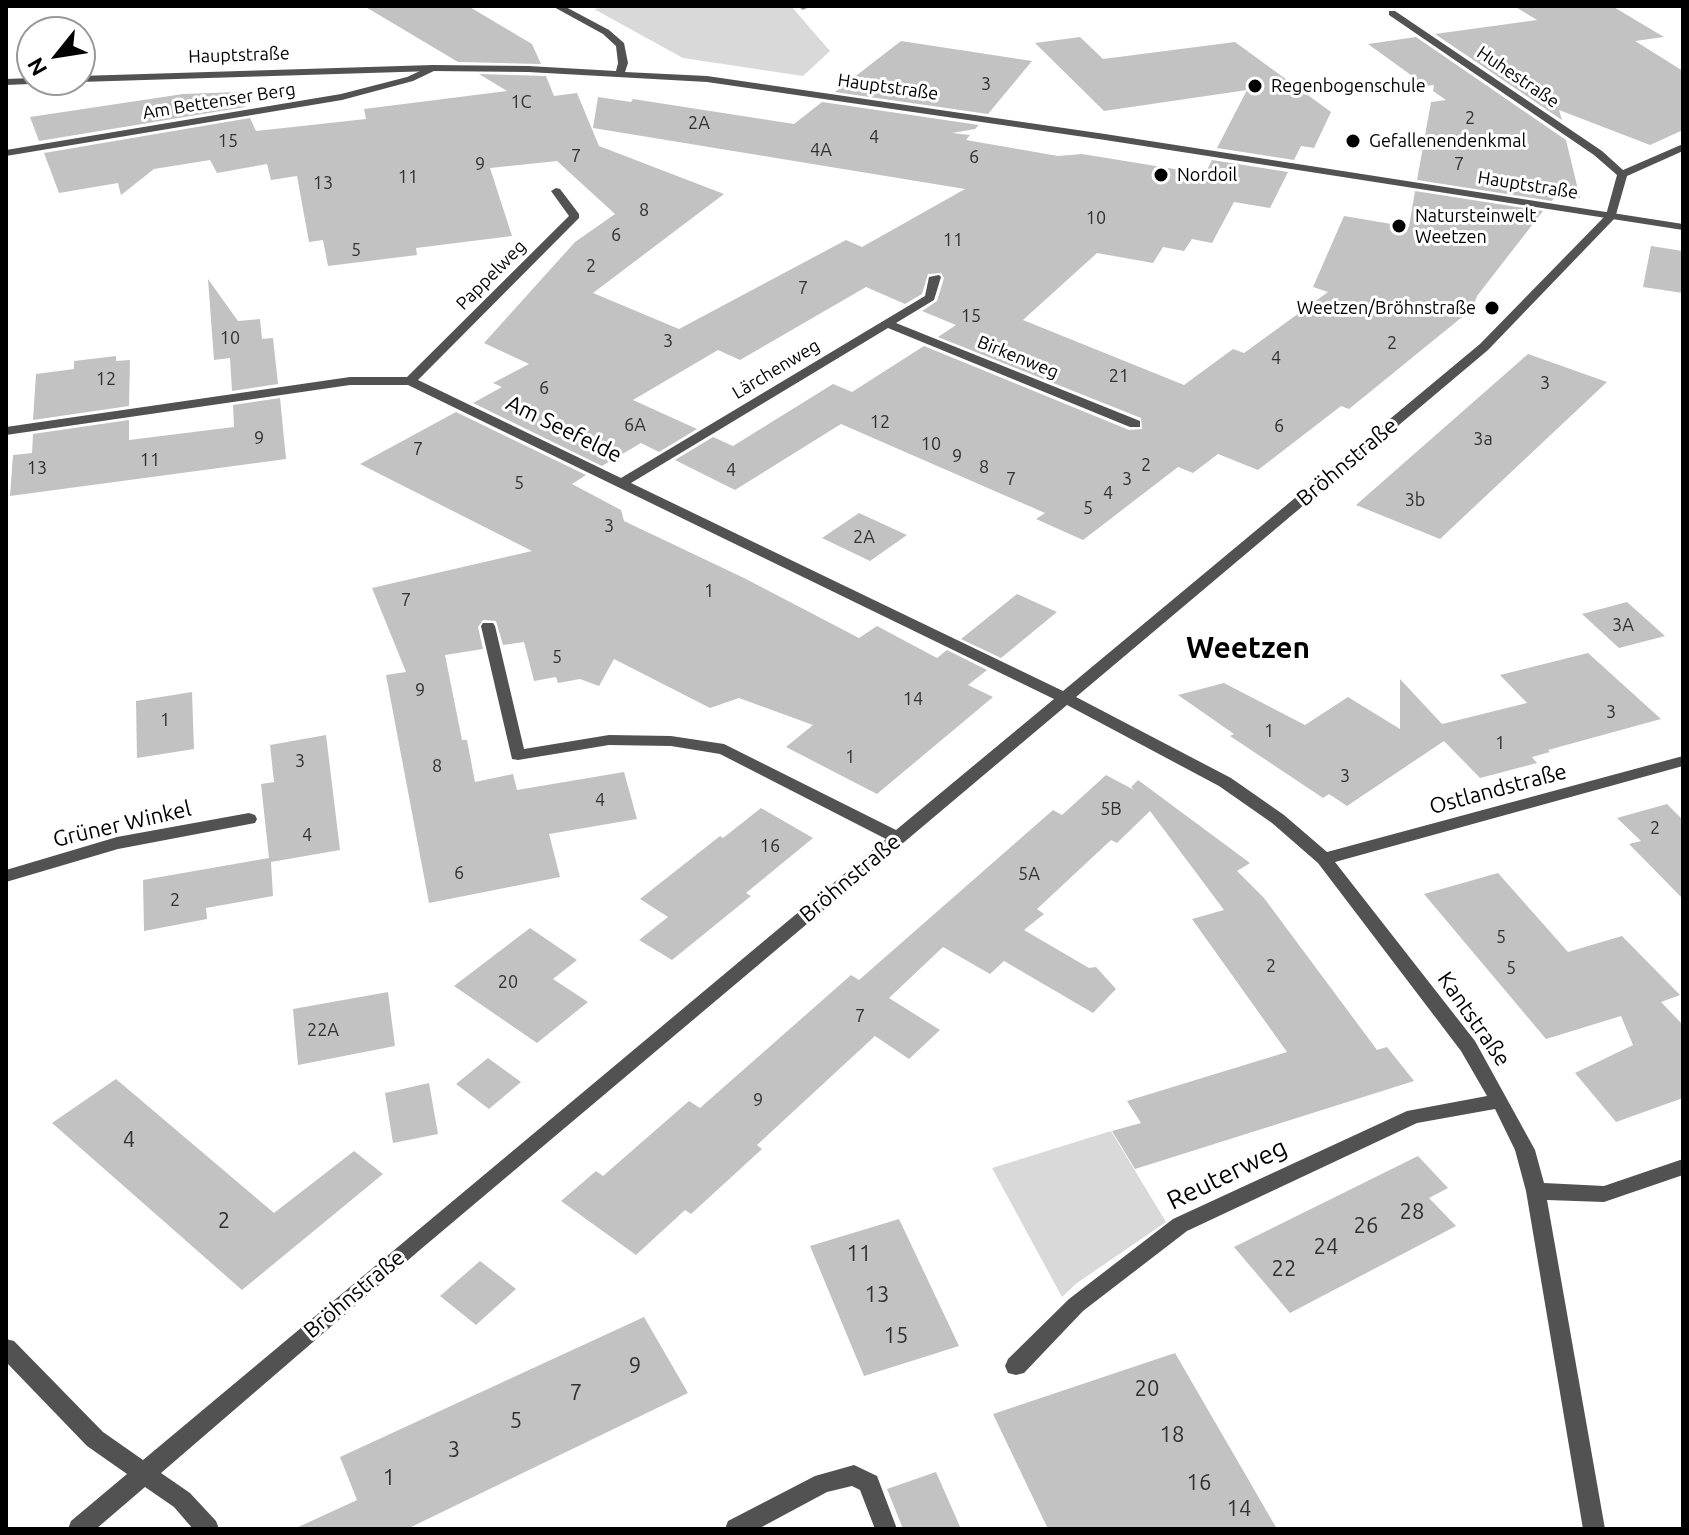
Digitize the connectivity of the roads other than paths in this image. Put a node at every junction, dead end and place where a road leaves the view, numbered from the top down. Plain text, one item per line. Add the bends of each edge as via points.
1 (557, 6) edge
2 (1392, 13) dead end
3 (433, 68) junction
4 (620, 72) junction
5 (96, 79) edge
6 (1683, 147) edge
7 (6, 153) edge
8 (1622, 174) junction
9 (556, 191) dead end
10 (1611, 216) junction
11 (1683, 227) edge
12 (935, 277) dead end
13 (887, 324) junction
14 (410, 381) junction
15 (1135, 424) dead end
16 (6, 431) edge
17 (623, 482) junction
18 (488, 626) dead end
19 (1065, 698) junction
20 (1683, 761) edge
21 (249, 819) dead end
22 (898, 838) junction
23 (1324, 859) junction
24 (6, 876) edge
25 (1500, 1101) junction
26 (1683, 1167) edge
27 (1536, 1191) junction
28 (6, 1348) edge
29 (1016, 1366) dead end
30 (145, 1473) junction
31 (79, 1529) edge
32 (208, 1529) edge
33 (736, 1529) edge
34 (886, 1529) edge
35 (1594, 1529) edge

1 - 4 street via 621,45
2 - 8 street, Huhestraße
3 - 4 street, Hauptstraße
3 - 5 street, Hauptstraße
3 - 7 street, Am Bettenser Berg via 342,97
4 - 10 street, Hauptstraße via 720,80
6 - 8 street
8 - 10 street
9 - 14 street, Pappelweg via 575,216
10 - 11 street, Hauptstraße
10 - 19 street, Bröhnstraße via 1484,347
12 - 13 street, Lärchenweg via 930,298
13 - 15 street, Birkenweg
13 - 17 street, Lärchenweg
14 - 16 street, Am Seefelde via 350,381
14 - 17 street, Am Seefelde
17 - 19 street, Am Seefelde
18 - 22 street via 518,755 609,740 724,749
19 - 22 street, Bröhnstraße
19 - 23 street, Kantstraße via 1225,782
20 - 23 street, Ostlandstraße
21 - 24 street, Grüner Winkel via 117,843
22 - 30 street, Bröhnstraße
23 - 25 street, Kantstraße via 1468,1046
25 - 27 street, Kantstraße via 1525,1150
25 - 29 street, Reuterweg via 1414,1116 1180,1225 1076,1305
26 - 27 street via 1604,1194
27 - 35 street, Kantstraße
28 - 30 street via 95,1439
30 - 31 street, Bröhnstraße
30 - 32 street via 182,1500
33 - 34 street via 823,1483 854,1475 869,1483

